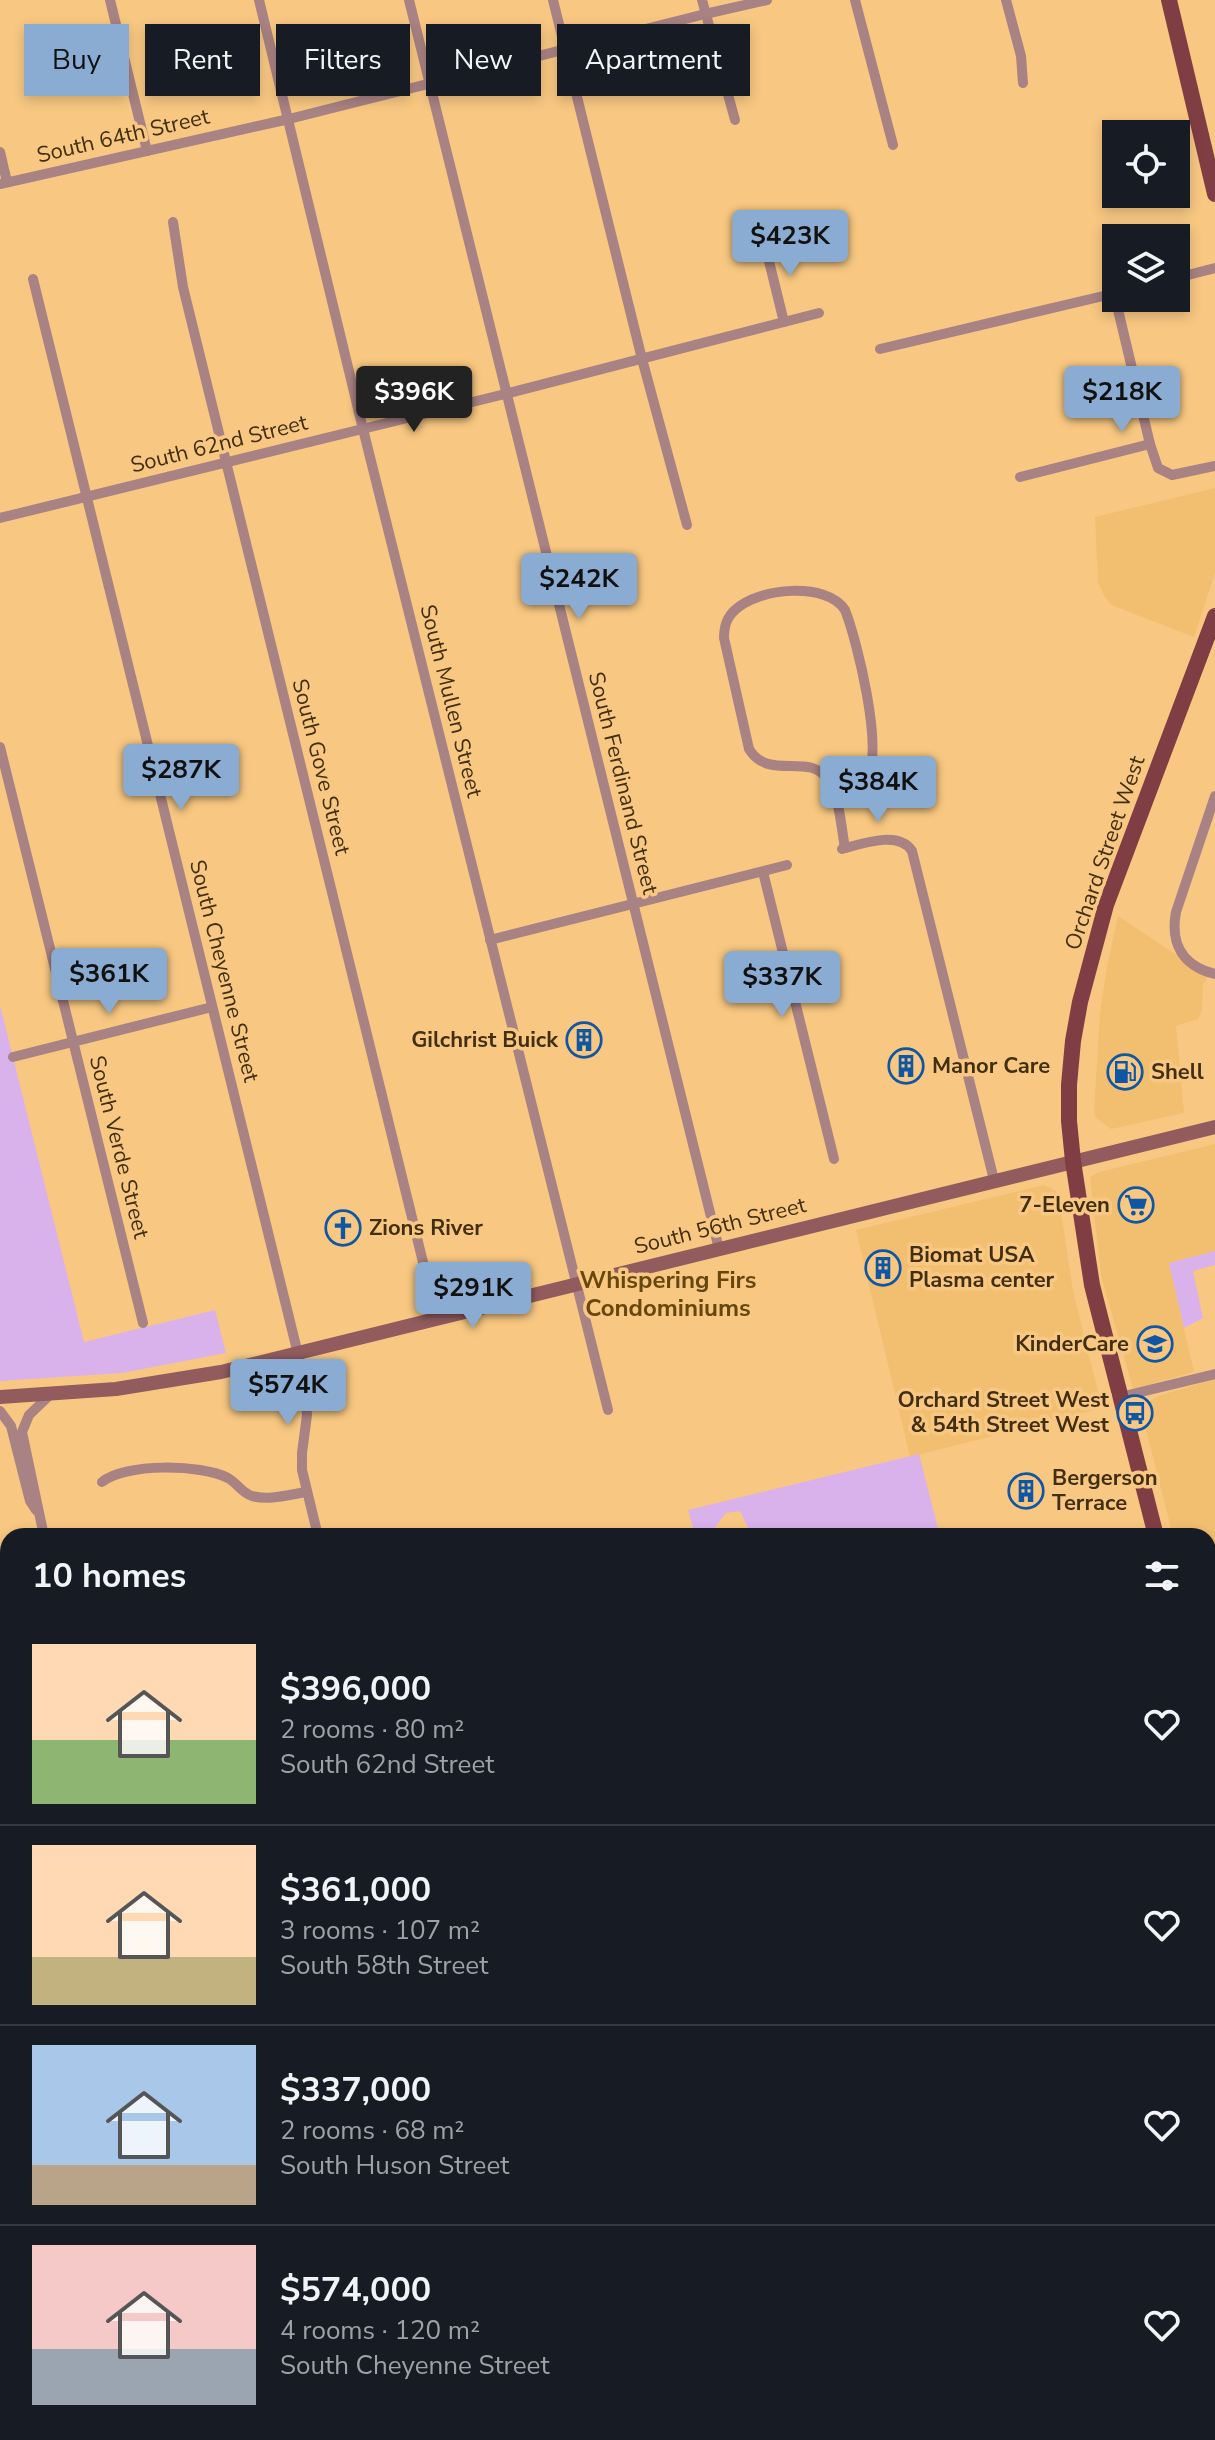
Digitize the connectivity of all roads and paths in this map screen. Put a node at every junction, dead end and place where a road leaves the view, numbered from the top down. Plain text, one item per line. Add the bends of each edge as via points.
1 (110, 0) edge
2 (259, 0) edge
3 (409, 0) edge
4 (553, 0) edge
5 (702, 0) edge
6 (767, 0) edge
7 (855, 0) edge
8 (1006, 0) edge
9 (1169, 0) edge
10 (705, 14) junction
11 (559, 24) edge
12 (666, 24) edge
13 (426, 67) edge
14 (1023, 83) dead end
15 (426, 84) edge
16 (433, 96) edge
17 (577, 96) edge
18 (289, 119) junction
19 (735, 120) dead end
20 (893, 145) dead end
21 (147, 151) junction
22 (0, 152) edge
23 (4, 183) edge
24 (1215, 194) edge
25 (173, 222) dead end
26 (764, 241) dead end
27 (1215, 268) edge
28 (1190, 274) edge
29 (33, 279) dead end
30 (1102, 296) edge
31 (1119, 312) edge
32 (819, 313) dead end
33 (784, 322) junction
34 (880, 349) dead end
35 (642, 359) junction
36 (505, 394) junction
37 (363, 429) junction
38 (1150, 444) junction
39 (225, 463) junction
40 (1215, 466) edge
41 (1020, 477) dead end
42 (86, 498) junction
43 (0, 518) edge
44 (687, 525) dead end
45 (1215, 616) edge
46 (0, 747) edge
47 (834, 793) junction
48 (1215, 796) edge
49 (787, 865) dead end
50 (763, 872) junction
51 (632, 903) junction
52 (490, 940) junction
53 (1215, 974) edge
54 (212, 1007) junction
55 (72, 1043) junction
56 (13, 1057) dead end
57 (1215, 1127) edge
58 (834, 1159) dead end
59 (1073, 1161) junction
60 (994, 1180) junction
61 (719, 1249) junction
62 (576, 1285) junction
63 (437, 1319) junction
64 (143, 1323) dead end
65 (298, 1354) junction
66 (1215, 1374) edge
67 (51, 1394) junction
68 (0, 1397) edge
69 (1120, 1397) junction
70 (608, 1410) dead end
71 (0, 1411) edge
72 (102, 1482) dead end
73 (307, 1492) junction
74 (38, 1511) junction
75 (42, 1528) edge
76 (316, 1528) edge
77 (1154, 1528) edge

1 - 21 street
2 - 18 street, South Mullen Street
3 - 13 street, South Ferdinand Street
4 - 11 street
5 - 10 street
6 - 10 street, South 64th Street
7 - 20 street
8 - 14 street
9 - 24 main road
10 - 12 street, South 64th Street
10 - 19 street
15 - 18 street, South 64th Street
16 - 36 street, South Ferdinand Street
17 - 35 street
18 - 21 street, South 64th Street
18 - 37 street, South Mullen Street
21 - 23 street, South 64th Street
22 - 23 street
25 - 39 street, South Gove Street
26 - 33 street
27 - 28 street
29 - 42 street, South Cheyenne Street
30 - 34 street
31 - 38 street
32 - 33 street, South 62nd Street
33 - 35 street, South 62nd Street
35 - 36 street, South 62nd Street
35 - 44 street
36 - 37 street, South 62nd Street
36 - 51 street, South Ferdinand Street
37 - 39 street, South 62nd Street
37 - 52 street, South Mullen Street
38 - 40 street via 1158,468 1172,475
38 - 41 street
39 - 42 street, South 62nd Street
39 - 63 street, South Gove Street
42 - 43 street, South 62nd Street
42 - 54 street, South Cheyenne Street
45 - 59 main road, Orchard Street West via 1092,951 1072,1051
46 - 55 street, South Verde Street
47 - 47 street via 819,771 765,764 749,749 724,638 726,621 744,603 807,590 831,597 845,610 874,746 867,776
47 - 60 street via 844,848 896,840 909,845 916,859
48 - 53 street via 1174,928 1184,958
49 - 50 street
50 - 51 street
50 - 58 street
51 - 52 street
51 - 61 street, South Ferdinand Street
52 - 62 street, South Mullen Street
54 - 55 street
54 - 65 street, South Cheyenne Street
55 - 56 street
55 - 64 street, South Verde Street
57 - 59 main road, South 56th Street
59 - 60 main road, South 56th Street
59 - 69 main road, Orchard Street West via 1092,1285
60 - 61 main road, South 56th Street
61 - 62 main road, South 56th Street
62 - 63 main road, South 56th Street
62 - 70 street, South Mullen Street
63 - 65 main road, South 56th Street
65 - 67 main road, South 56th Street via 170,1382
65 - 73 street, South Cheyenne Street via 307,1415 301,1463
66 - 69 street
67 - 68 main road, South 56th Street
67 - 74 street via 29,1415 22,1432
69 - 77 main road, Orchard Street West
71 - 74 street via 11,1426 30,1501
72 - 73 street via 163,1466 218,1474 255,1497
73 - 76 street, South Cheyenne Street
74 - 75 street

